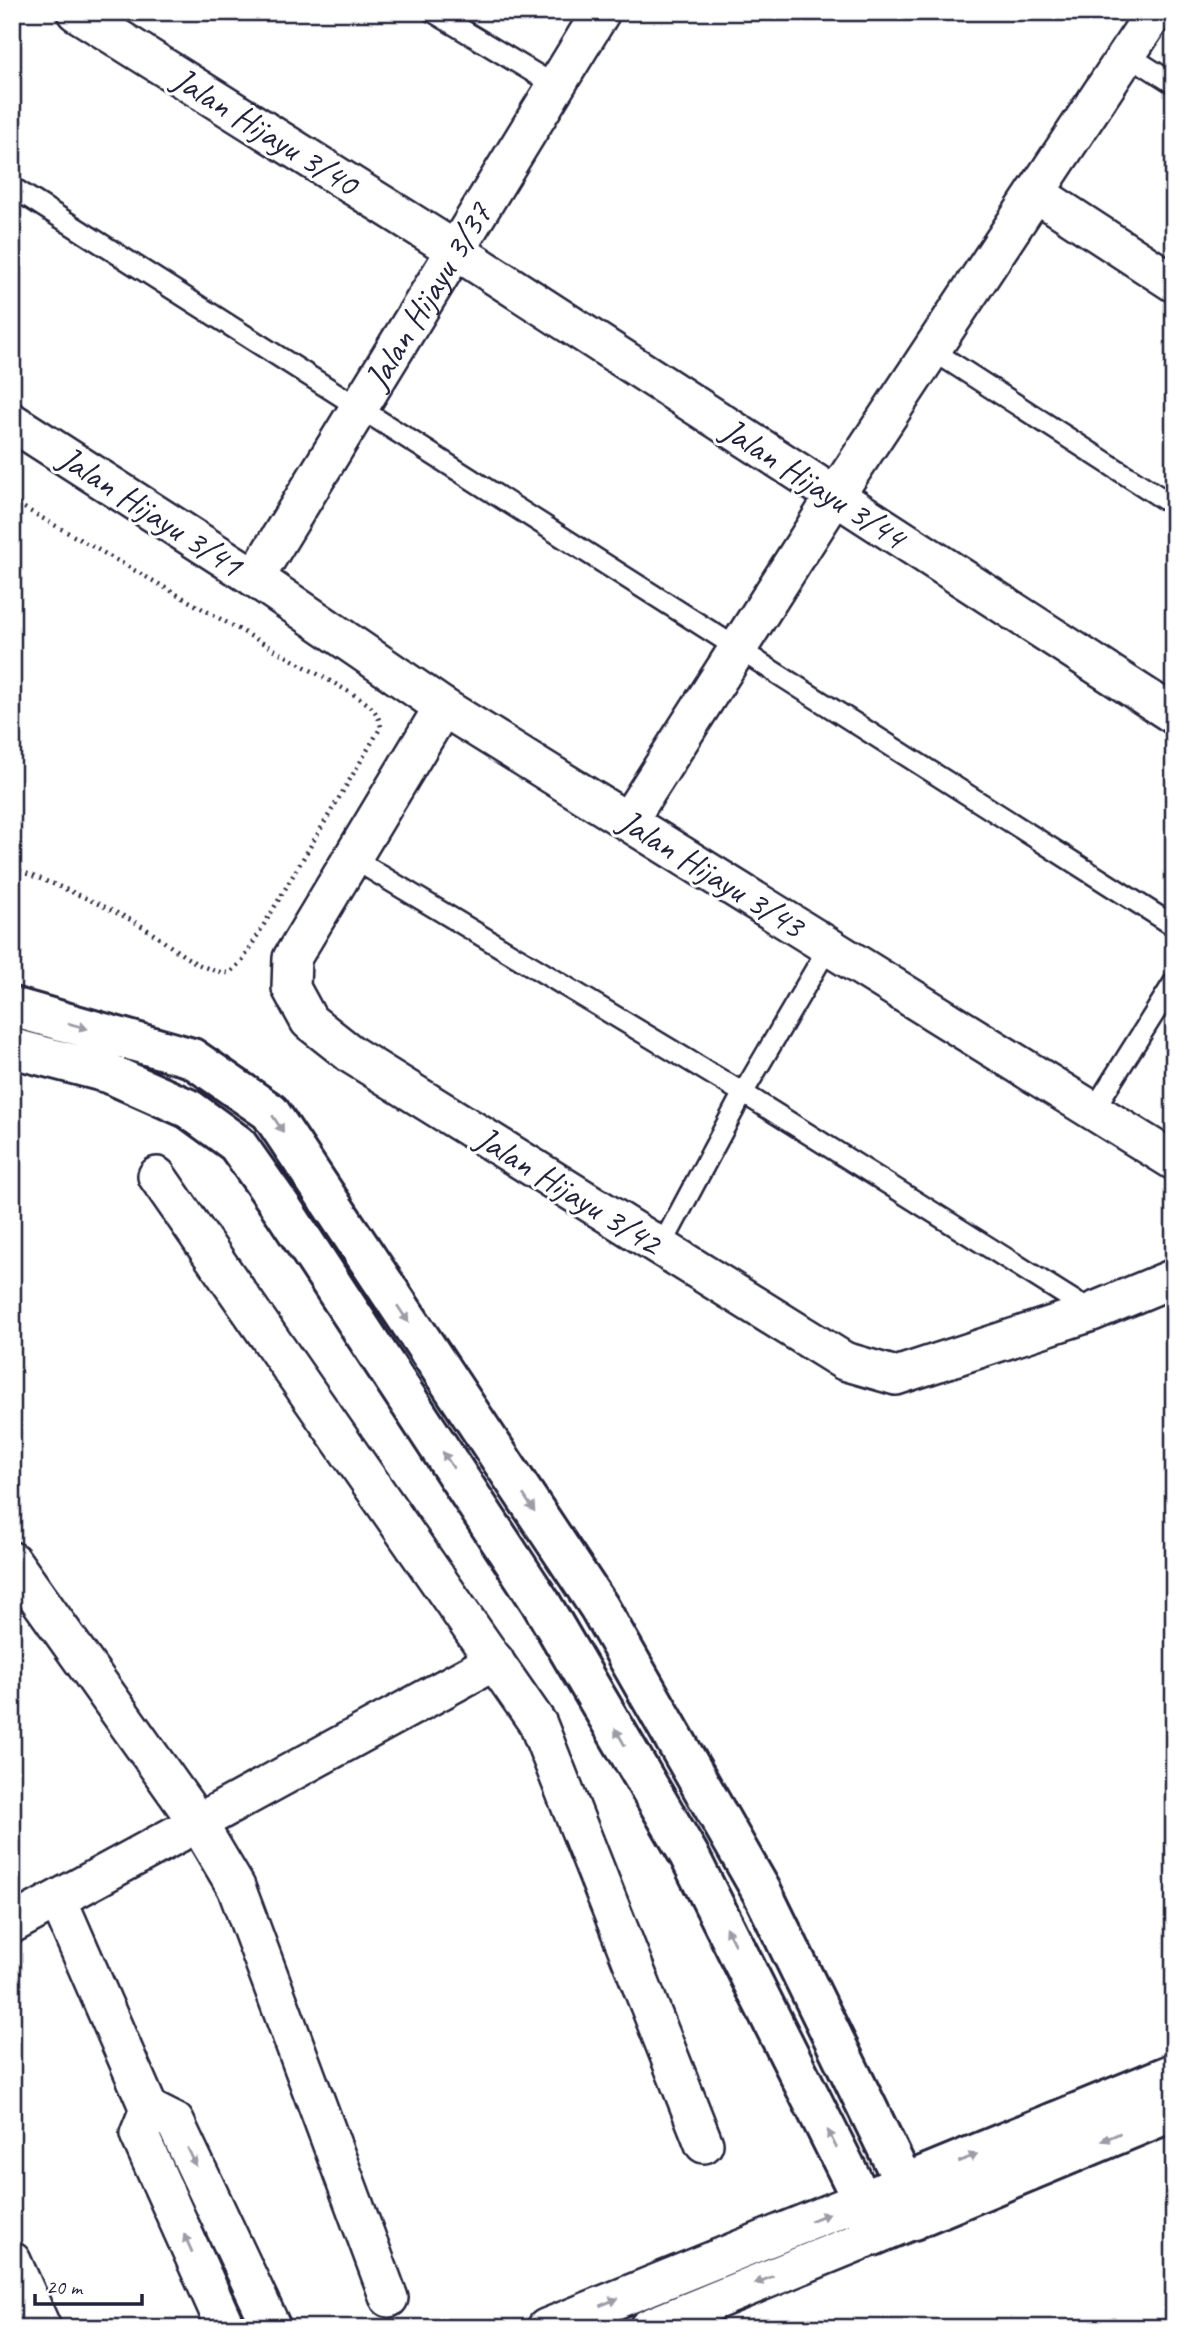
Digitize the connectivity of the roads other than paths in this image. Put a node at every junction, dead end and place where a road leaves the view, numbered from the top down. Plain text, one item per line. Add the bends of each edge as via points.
1 (76, 12) edge
2 (433, 12) edge
3 (601, 12) edge
4 (1155, 12) edge
5 (1127, 54) junction
6 (1174, 84) edge
7 (556, 86) junction
8 (12, 187) edge
9 (1036, 193) junction
10 (455, 250) junction
11 (1174, 283) edge
12 (932, 349) junction
13 (359, 407) junction
14 (12, 422) edge
15 (835, 496) junction
16 (1174, 506) edge
17 (255, 578) junction
18 (738, 649) junction
19 (443, 707) junction
20 (1174, 715) edge
21 (628, 821) junction
22 (352, 858) junction
23 (1174, 926) edge
24 (828, 946) junction
25 (1174, 982) edge
26 (12, 1007) edge
27 (12, 1048) edge
28 (743, 1093) junction
29 (1093, 1111) junction
30 (1174, 1161) edge
31 (157, 1176) dead end
32 (661, 1247) junction
33 (1174, 1278) edge
34 (1092, 1312) junction
35 (12, 1562) edge
36 (495, 1661) junction
37 (198, 1823) junction
38 (58, 1900) junction
39 (12, 1924) edge
40 (1174, 2073) edge
41 (149, 2109) junction
42 (1174, 2111) edge
43 (704, 2144) dead end
44 (910, 2202) junction
45 (868, 2218) junction
46 (12, 2261) edge
47 (389, 2298) dead end
48 (42, 2328) edge
49 (226, 2328) edge
50 (272, 2328) edge
51 (546, 2328) edge
52 (648, 2328) edge

1 - 10 street, Jalan Hijayu 3/40
2 - 7 lane
3 - 7 street, Jalan Hijayu 3/37
4 - 5 street
5 - 6 lane
5 - 9 street
7 - 10 street, Jalan Hijayu 3/37
8 - 13 lane
9 - 11 street
9 - 12 street
10 - 13 street, Jalan Hijayu 3/37
10 - 15 street, Jalan Hijayu 3/44
12 - 15 street
12 - 16 lane
13 - 17 street, Jalan Hijayu 3/37
13 - 18 lane
14 - 17 street, Jalan Hijayu 3/41
15 - 18 street
15 - 20 street, Jalan Hijayu 3/44
17 - 19 street, Jalan Hijayu 3/43
18 - 21 street
18 - 23 lane
19 - 21 street, Jalan Hijayu 3/43
19 - 22 street, Jalan Hijayu 3/42
21 - 24 street, Jalan Hijayu 3/43
22 - 28 lane
22 - 32 street, Jalan Hijayu 3/42 via 292,958 291,988 309,1021 352,1055
24 - 28 lane
24 - 29 street, Jalan Hijayu 3/43
25 - 29 lane
26 -> 44 street via 192,1058 270,1112 599,1607 763,1894
45 -> 27 street via 689,1855 541,1603 237,1144 189,1109 108,1073
28 - 32 lane
28 - 34 lane
29 - 30 street, Jalan Hijayu 3/43
31 - 36 street
32 - 34 street, Jalan Hijayu 3/42 via 844,1361 896,1376
33 - 34 street, Jalan Hijayu 3/42
35 - 37 street
36 - 37 street
36 - 43 street via 538,1724
37 - 38 street
37 - 47 street via 236,1887
38 - 39 street
38 - 41 street
44 -> 40 street
49 -> 41 street via 139,2134
41 -> 50 street via 175,2122
42 -> 44 street
44 - 45 street
51 -> 45 street
45 -> 52 street
46 - 48 street

